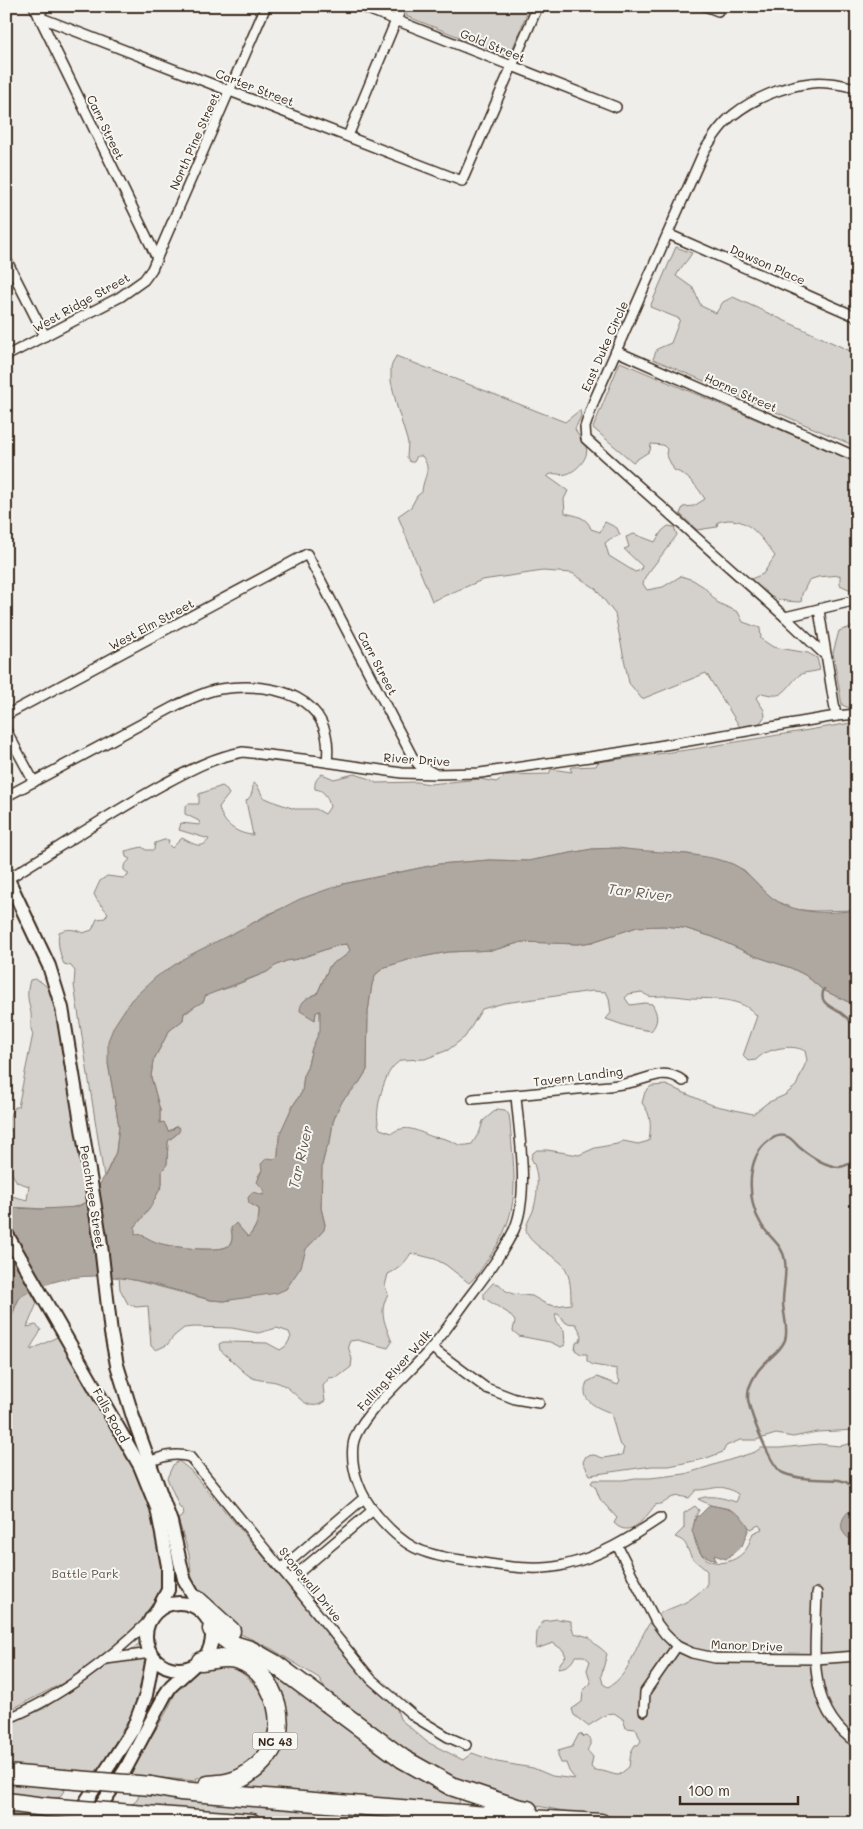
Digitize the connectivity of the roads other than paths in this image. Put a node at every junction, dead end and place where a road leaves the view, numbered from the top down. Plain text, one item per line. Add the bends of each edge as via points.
1 (34, 6) edge
2 (44, 6) edge
3 (266, 6) edge
4 (360, 6) edge
5 (402, 6) edge
6 (538, 6) edge
7 (705, 6) edge
8 (718, 11) dead end
9 (39, 17) junction
10 (396, 20) junction
11 (513, 66) junction
12 (857, 88) edge
13 (230, 91) junction
14 (616, 107) dead end
15 (348, 136) junction
16 (668, 234) junction
17 (157, 258) junction
18 (6, 259) edge
19 (857, 317) edge
20 (45, 336) junction
21 (616, 351) junction
22 (6, 356) edge
23 (857, 457) edge
24 (307, 554) joint
25 (857, 600) edge
26 (819, 610) junction
27 (785, 617) junction
28 (826, 657) junction
29 (857, 714) edge
30 (6, 715) edge
31 (836, 716) junction
32 (6, 730) edge
33 (327, 762) junction
34 (436, 774) junction
35 (34, 782) junction
36 (8, 796) edge
37 (7, 878) edge
38 (683, 1081) dead end
39 (516, 1096) junction
40 (473, 1099) dead end
41 (6, 1233) edge
42 (432, 1348) junction
43 (539, 1403) dead end
44 (144, 1464) junction
45 (364, 1498) junction
46 (373, 1510) junction
47 (660, 1518) dead end
48 (617, 1545) junction
49 (282, 1568) junction
50 (291, 1579) junction
51 (817, 1593) dead end
52 (199, 1606) junction
53 (154, 1615) junction
54 (212, 1629) junction
55 (677, 1646) junction
56 (250, 1650) junction
57 (152, 1655) junction
58 (857, 1656) edge
59 (106, 1659) junction
60 (816, 1659) junction
61 (197, 1664) junction
62 (644, 1710) dead end
63 (6, 1719) edge
64 (857, 1743) edge
65 (466, 1745) dead end
66 (6, 1774) edge
67 (154, 1787) junction
68 (6, 1802) edge
69 (6, 1806) edge
70 (40, 1807) junction
71 (72, 1823) edge
72 (89, 1823) edge
73 (252, 1823) edge
74 (601, 1823) edge
75 (608, 1823) edge

1 - 9 street, Carr Street
2 - 9 street
3 - 13 street, North Pine Street
4 - 10 street, Gold Street
5 - 10 street
6 - 11 street
7 - 8 street
9 - 13 street, Carter Street
9 - 17 street, Carr Street
10 - 11 street, Gold Street
10 - 15 street
11 - 14 street, Gold Street
11 - 15 street, Carter Street via 462,181
12 - 16 street, East Duke Circle via 812,83 780,90 754,101 732,116 704,151
13 - 15 street, Carter Street
13 - 17 street, North Pine Street
16 - 19 street, Dawson Place
16 - 21 street, East Duke Circle
17 - 20 street, West Ridge Street via 144,280 134,289
18 - 20 street
20 - 22 street, West Ridge Street
21 - 23 street, Horne Street
21 - 27 street, East Duke Circle via 585,427 586,439
24 - 30 street, West Elm Street
24 - 34 street, Carr Street via 413,758
25 - 26 street
26 - 27 street
26 - 28 street
27 - 28 street, East Duke Circle
28 - 31 street
29 - 31 street, River Drive
31 - 34 street, River Drive via 480,773
32 - 35 street
33 - 34 street, River Drive via 402,773
33 - 35 street via 327,733 319,716 297,696 265,688 219,689 177,705
33 - 37 street, River Drive via 243,752 215,759 132,802
35 - 36 street
37 - 44 main road, Peachtree Street via 49,966 62,1008 100,1237 111,1333
38 - 39 street, Tavern Landing via 662,1073 629,1083
39 - 40 street, Tavern Landing
39 - 42 street, Falling River Walk via 523,1176 515,1227 493,1264
41 - 44 main road, Falls Road
42 - 43 street via 486,1388 515,1399
42 - 45 street, Falling River Walk via 370,1413 360,1428 353,1444 354,1465
44 - 49 street, Stonewall Drive via 181,1454 190,1457
44 - 52 main road, Peachtree Street via 171,1522 184,1579
44 - 53 main road, Falls Road via 157,1508 168,1566 168,1590
45 - 46 street, Falling River Walk
45 - 49 street
46 - 48 street, Falling River Walk via 399,1539 416,1549 495,1565 562,1566
46 - 50 street
47 - 48 street, Falling River Walk
48 - 55 street, Manor Drive via 656,1622
49 - 50 street, Stonewall Drive
50 - 65 street, Stonewall Drive via 384,1691 415,1717
51 - 60 street
52 - 53 main road via 184,1603 165,1606
52 - 54 main road
52 - 56 highway via 248,1643
53 - 57 main road via 146,1637
53 - 59 street
54 - 56 highway via 234,1645
54 - 61 main road via 211,1646
55 - 60 street, Manor Drive via 715,1658
55 - 62 street via 645,1692
56 - 75 highway via 290,1674 403,1759 451,1786 517,1808
57 - 59 street
57 - 61 main road via 175,1669
57 - 71 main road via 146,1695 133,1729
58 - 60 street, Manor Drive
59 - 63 street via 66,1688
60 - 64 street via 822,1704 832,1722
61 - 67 highway, NC 43 via 233,1658 250,1665 265,1679 272,1692 278,1732 273,1746 258,1766 237,1780 204,1786
61 - 72 main road via 165,1694 125,1770
66 - 67 highway, bridge
67 - 74 highway
68 - 70 highway
69 - 70 highway
70 - 73 highway, bridge

